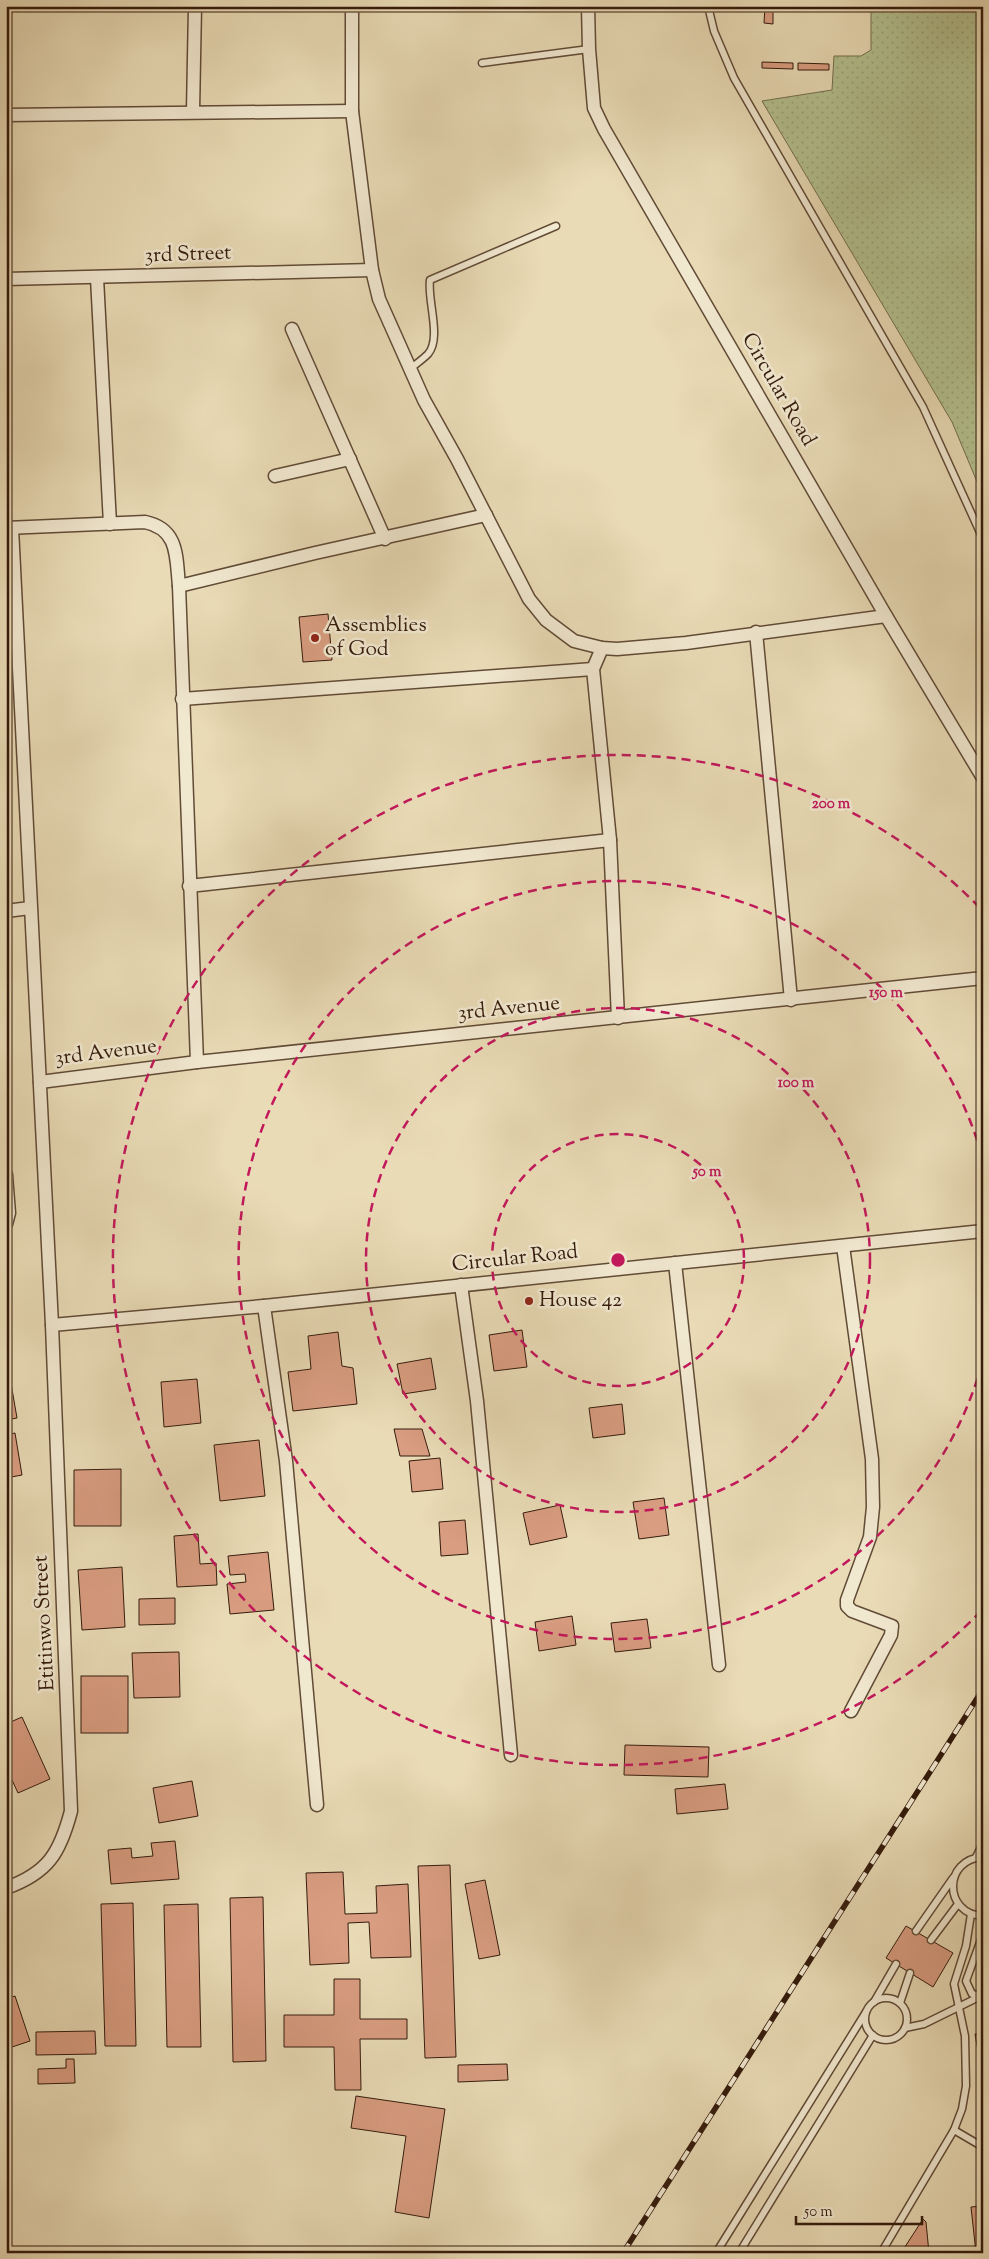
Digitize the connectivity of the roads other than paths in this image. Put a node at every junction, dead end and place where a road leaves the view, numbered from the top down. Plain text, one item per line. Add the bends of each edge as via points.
1 (195, 6) edge
2 (352, 6) edge
3 (588, 6) edge
4 (708, 6) edge
5 (589, 49) junction
6 (482, 63) dead end
7 (352, 111) junction
8 (193, 112) junction
9 (6, 116) edge
10 (556, 226) dead end
11 (372, 270) junction
12 (96, 278) junction
13 (6, 279) edge
14 (292, 329) dead end
15 (410, 369) junction
16 (350, 459) junction
17 (275, 476) dead end
18 (486, 516) junction
19 (110, 524) junction
20 (9, 528) edge
21 (385, 539) junction
22 (983, 539) edge
23 (179, 586) junction
24 (886, 616) junction
25 (756, 632) junction
26 (602, 648) junction
27 (593, 669) junction
28 (182, 699) junction
29 (983, 778) edge
30 (610, 840) junction
31 (189, 886) junction
32 (30, 908) junction
33 (6, 911) edge
34 (983, 978) edge
35 (791, 1000) junction
36 (618, 1018) junction
37 (196, 1062) junction
38 (40, 1082) junction
39 (6, 1175) edge
40 (6, 1224) edge
41 (983, 1232) edge
42 (843, 1246) junction
43 (675, 1263) junction
44 (461, 1285) junction
45 (264, 1306) junction
46 (52, 1326) junction
47 (719, 1665) dead end
48 (851, 1711) dead end
49 (511, 1755) dead end
50 (317, 1805) dead end
51 (983, 1843) edge
52 (979, 1857) edge
53 (955, 1875) junction
54 (6, 1888) edge
55 (958, 1904) junction
56 (971, 1914) junction
57 (983, 1916) edge
58 (916, 1931) dead end
59 (983, 1934) edge
60 (931, 1940) dead end
61 (896, 1964) dead end
62 (910, 1973) dead end
63 (982, 1996) edge
64 (874, 2002) junction
65 (900, 2003) junction
66 (957, 2006) junction
67 (866, 2012) junction
68 (905, 2028) junction
69 (873, 2035) junction
70 (954, 2130) junction
71 (983, 2147) edge
72 (716, 2253) edge
73 (739, 2253) edge
74 (882, 2253) edge

1 - 8 street
2 - 7 street
3 - 5 street, Circular Road
4 - 22 lane via 714,31 734,78 922,407
5 - 6 lane
5 - 24 street, Circular Road via 594,108 604,129
7 - 8 street
7 - 11 street
8 - 9 street
10 - 15 lane via 430,280 428,290 435,340 429,353
11 - 12 street, 3rd Street
11 - 15 street via 379,299
12 - 13 street, 3rd Street
12 - 19 street
14 - 16 street
15 - 18 street
16 - 17 street
16 - 21 street
18 - 21 street
18 - 26 street via 529,599 546,620 574,641
19 - 20 street
19 - 23 street via 145,522 166,531 174,544
20 - 32 street, Etitinwo Street
21 - 23 street
23 - 28 street
24 - 25 street
24 - 29 street, Circular Road
25 - 26 street via 686,642
25 - 35 street
26 - 27 street
27 - 28 street
27 - 30 street
28 - 31 street
30 - 31 street
30 - 36 street
31 - 37 street
32 - 33 street
32 - 38 street, Etitinwo Street
34 - 35 street, 3rd Avenue
35 - 36 street, 3rd Avenue
36 - 37 street, 3rd Avenue
37 - 38 street, 3rd Avenue
38 - 46 street, Etitinwo Street
39 - 40 street via 9,1213
41 - 42 street, Circular Road
42 - 43 street, Circular Road
42 - 48 street via 872,1459 873,1508 870,1536 847,1600 852,1611 892,1626 891,1634
43 - 44 street, Circular Road
43 - 47 street
44 - 45 street, Circular Road
44 - 49 street via 477,1401
45 - 46 street, Circular Road
45 - 50 street via 286,1461
46 - 54 street, Etitinwo Street via 71,1811 66,1832 45,1866 28,1880
51 - 52 lane
52 - 53 lane via 967,1861
53 - 55 lane via 953,1893
53 - 58 lane
55 - 56 lane
55 - 60 lane
56 - 57 lane
56 - 66 lane via 966,1946 954,1984
59 - 63 lane via 966,1981 972,1994
61 - 64 lane
62 - 65 lane
63 - 66 lane
64 - 65 lane via 887,1998
64 - 67 lane
65 - 68 lane via 907,2014
66 - 68 lane via 924,2024
66 - 70 lane via 964,2036 966,2086
67 - 69 lane via 866,2026
67 - 72 lane
68 - 69 lane via 889,2040
69 - 73 lane
70 - 71 lane
70 - 74 lane

